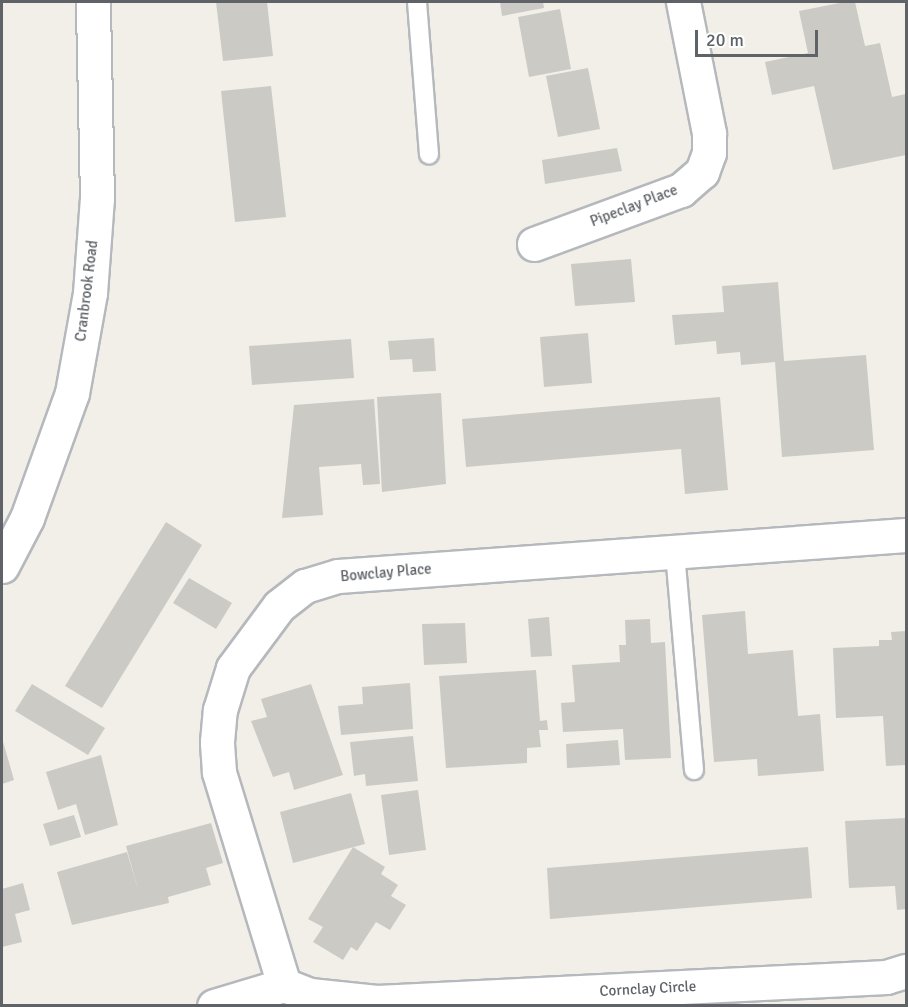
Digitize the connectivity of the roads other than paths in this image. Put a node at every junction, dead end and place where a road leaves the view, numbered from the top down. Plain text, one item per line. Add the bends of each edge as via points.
1 (93, 2) edge
2 (417, 2) edge
3 (683, 2) edge
4 (429, 155) dead end
5 (534, 244) dead end
6 (906, 536) edge
7 (675, 553) junction
8 (2, 566) edge
9 (694, 770) dead end
10 (906, 971) edge
11 (284, 985) junction
12 (214, 1005) edge

1 - 8 street, Cranbrook Road via 97,198 90,293 72,393 27,518
2 - 4 lane
3 - 5 street, Pipeclay Place via 709,133 709,153 702,172 681,189
6 - 7 street, Bowclay Place
7 - 9 lane
7 - 11 street, Bowclay Place via 338,576 304,586 279,606 233,668 220,710 217,742 219,772
10 - 11 street, Cornclay Circle via 886,977 377,1002 310,995
11 - 12 street

